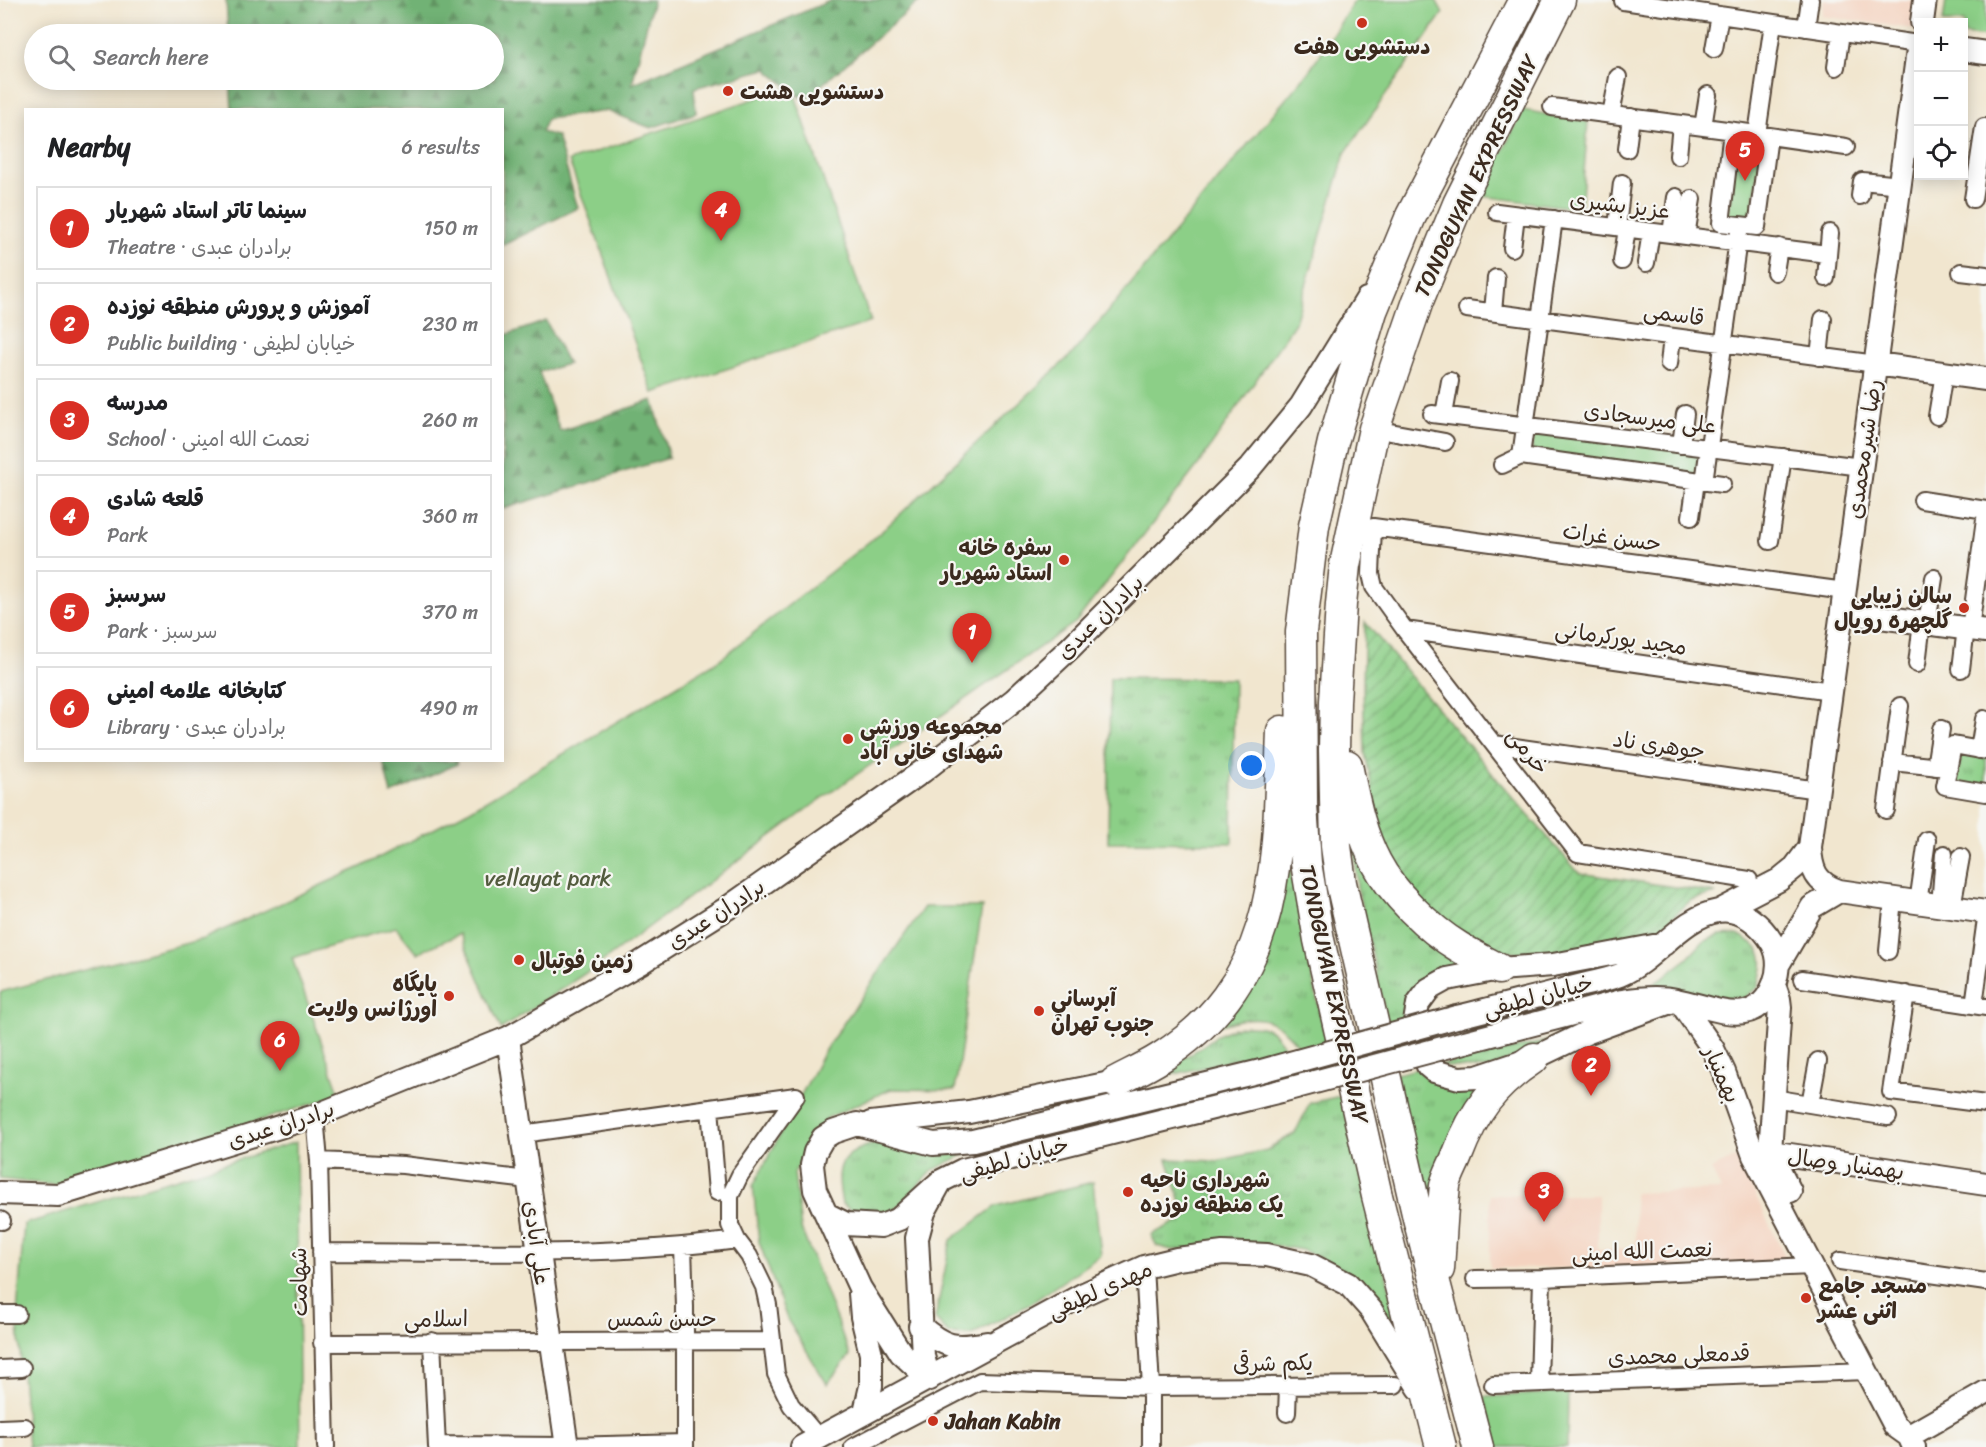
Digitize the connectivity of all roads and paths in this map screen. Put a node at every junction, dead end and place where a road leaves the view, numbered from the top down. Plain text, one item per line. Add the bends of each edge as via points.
1 (1524, 0) edge
2 (1560, 0) edge
3 (1810, 0) edge
4 (1925, 0) edge
5 (1623, 1) edge
6 (1720, 15) junction
7 (1923, 18) edge
8 (1773, 23) junction
9 (1806, 28) junction
10 (1841, 33) junction
11 (1914, 43) edge
12 (1714, 49) dead end
13 (1968, 51) edge
14 (1986, 53) edge
15 (1836, 67) dead end
16 (1915, 72) edge
17 (1618, 77) dead end
18 (1708, 95) dead end
19 (1552, 107) dead end
20 (1611, 115) junction
21 (1630, 117) junction
22 (1681, 124) junction
23 (1703, 127) junction
24 (1984, 127) dead end
25 (1732, 131) junction
26 (1763, 135) junction
27 (1846, 147) dead end
28 (1627, 149) dead end
29 (1678, 156) dead end
30 (1982, 166) edge
31 (1622, 183) dead end
32 (1900, 185) junction
33 (1860, 196) dead end
34 (1684, 198) dead end
35 (1973, 199) dead end
36 (1497, 212) dead end
37 (1515, 215) junction
38 (1411, 216) junction
39 (1554, 219) junction
40 (1740, 225) junction
41 (1622, 228) junction
42 (1652, 232) junction
43 (1830, 233) dead end
44 (1678, 235) junction
45 (1737, 242) junction
46 (1512, 248) dead end
47 (1779, 248) junction
48 (1827, 254) junction
49 (1622, 261) dead end
50 (1646, 264) dead end
51 (1775, 272) dead end
52 (1961, 272) dead end
53 (1986, 275) edge
54 (1496, 278) dead end
55 (1826, 278) dead end
56 (1467, 309) dead end
57 (1492, 312) junction
58 (1540, 319) junction
59 (1823, 319) dead end
60 (1672, 337) junction
61 (1723, 344) junction
62 (1819, 357) junction
63 (1669, 364) dead end
64 (1876, 364) junction
65 (1944, 373) junction
66 (1986, 379) edge
67 (1450, 381) dead end
68 (1685, 414) dead end
69 (1937, 416) dead end
70 (1526, 425) junction
71 (1374, 429) junction
72 (1444, 442) dead end
73 (1681, 445) junction
74 (1709, 448) junction
75 (1521, 456) junction
76 (1783, 458) junction
77 (1502, 465) dead end
78 (1862, 467) junction
79 (1700, 481) junction
80 (1722, 484) dead end
81 (1922, 501) dead end
82 (1986, 511) edge
83 (1691, 517) dead end
84 (1373, 527) joint
85 (1770, 542) dead end
86 (1934, 578) dead end
87 (1844, 601) junction
88 (1341, 604) junction
89 (1924, 623) junction
90 (1405, 630) junction
91 (1974, 630) edge
92 (1301, 632) junction
93 (1917, 664) dead end
94 (1961, 669) dead end
95 (1831, 691) junction
96 (1900, 706) dead end
97 (1984, 718) dead end
98 (1941, 729) dead end
99 (1494, 744) junction
100 (1983, 750) edge
101 (1892, 762) junction
102 (1942, 768) junction
103 (1818, 790) junction
104 (1986, 793) edge
105 (1886, 810) dead end
106 (1927, 840) dead end
107 (1810, 847) junction
108 (1953, 856) dead end
109 (1749, 880) dead end
110 (1839, 891) junction
111 (1893, 899) junction
112 (1937, 905) junction
113 (1720, 910) junction
114 (1986, 912) edge
115 (1986, 919) edge
116 (1664, 944) junction
117 (1887, 951) dead end
118 (1499, 969) junction
119 (1776, 975) junction
120 (1802, 979) dead end
121 (1906, 994) junction
122 (1677, 1000) junction
123 (1980, 1006) edge
124 (508, 1038) junction
125 (1534, 1058) junction
126 (1818, 1061) dead end
127 (1115, 1082) joint
128 (1773, 1098) junction
129 (1810, 1104) junction
130 (1986, 1104) edge
131 (710, 1108) junction
132 (315, 1116) junction
133 (1888, 1117) dead end
134 (857, 1124) junction
135 (522, 1134) junction
136 (1762, 1154) junction
137 (319, 1161) junction
138 (528, 1180) junction
139 (941, 1181) junction
140 (1986, 1184) edge
141 (717, 1192) dead end
142 (0, 1193) edge
143 (828, 1215) junction
144 (737, 1240) junction
145 (683, 1247) junction
146 (321, 1252) junction
147 (538, 1252) junction
148 (1839, 1261) dead end
149 (1812, 1266) junction
150 (1144, 1267) junction
151 (1542, 1278) junction
152 (1475, 1279) dead end
153 (1986, 1282) edge
154 (860, 1288) junction
155 (1438, 1293) junction
156 (920, 1326) junction
157 (551, 1340) junction
158 (432, 1341) junction
159 (685, 1341) junction
160 (772, 1341) junction
161 (1000, 1341) junction
162 (322, 1343) junction
163 (0, 1368) edge
164 (22, 1368) dead end
165 (1867, 1371) junction
166 (929, 1379) junction
167 (1539, 1383) junction
168 (1395, 1385) dead end
169 (1493, 1385) dead end
170 (1288, 1386) junction
171 (1151, 1387) junction
172 (1986, 1392) edge
173 (940, 1401) junction
174 (1431, 1406) junction
175 (865, 1412) junction
176 (1287, 1413) dead end
177 (25, 1426) dead end
178 (0, 1428) edge
179 (810, 1442) edge
180 (1912, 1442) edge
181 (685, 1445) edge
182 (437, 1446) edge
183 (326, 1447) edge
184 (566, 1447) edge
185 (853, 1447) edge
186 (1151, 1447) edge
187 (1441, 1447) edge
188 (1478, 1447) edge

1 - 38 highway, TONDGUYAN EXPRESSWAY
2 - 71 highway, TONDGUYAN EXPRESSWAY via 1458,204 1418,301
3 - 9 street
4 - 7 main road
5 - 6 street
6 - 8 street
6 - 12 street
8 - 9 street
8 - 26 street
9 - 10 street
10 - 11 street
10 - 15 street
13 - 14 main road
16 - 32 main road, رضا شیرمحمدی
17 - 20 street
18 - 23 street
19 - 20 street
20 - 21 street
21 - 22 street
21 - 28 street
22 - 23 street
22 - 29 street
23 - 25 street
24 - 30 street
25 - 26 street
25 - 40 street via 1720,223
26 - 27 street
26 - 40 street via 1757,227
30 - 35 street
31 - 41 street
32 - 33 street via 1863,181
32 - 64 main road, رضا شیرمحمدی
34 - 44 street
36 - 37 street, عزیز بشیری
37 - 39 street, عزیز بشیری
37 - 46 street
38 - 92 highway, TONDGUYAN EXPRESSWAY via 1372,311 1333,442 1314,526
38 - 124 main road, برادران عبدی via 1360,313 1302,406 1250,468 1014,700 923,771 729,908
39 - 41 street, عزیز بشیری
39 - 58 street
40 - 45 street
41 - 42 street, عزیز بشیری
41 - 49 street
42 - 44 street, عزیز بشیری
42 - 50 street
43 - 48 street
44 - 45 street, عزیز بشیری
45 - 47 street, عزیز بشیری
45 - 61 street
47 - 48 street, عزیز بشیری
47 - 51 street
48 - 55 street
52 - 53 street
54 - 57 street
56 - 57 street, قاسمی
57 - 58 street, قاسمی
58 - 60 street, قاسمی
58 - 70 street
59 - 62 street
60 - 61 street, قاسمی
60 - 63 street
61 - 62 street, قاسمی
61 - 74 street
62 - 64 street, قاسمی
64 - 65 main road
64 - 78 main road, رضا شیرمحمدی
65 - 66 main road
65 - 69 street
67 - 70 street, علی میرسجادی via 1438,415
68 - 73 street
70 - 73 street, علی میرسجادی
70 - 75 street
71 - 72 street
71 - 88 highway, TONDGUYAN EXPRESSWAY via 1345,565
73 - 74 street, علی میرسجادی
74 - 76 street, علی میرسجادی
74 - 79 street
75 - 77 street
75 - 79 street
76 - 78 street, علی میرسجادی
76 - 85 street
78 - 87 main road, رضا شیرمحمدی
79 - 80 street
79 - 83 street
81 - 82 street
82 - 91 street
84 - 87 street, حسن غرات
84 - 90 street, خرمی via 1374,587
86 - 89 street
87 - 89 main road
87 - 95 main road, رضا شیرمحمدی
88 - 118 highway via 1346,761 1360,825 1386,877 1404,900 1458,947
88 - 155 highway, TONDGUYAN EXPRESSWAY via 1334,740 1336,846 1341,883
89 - 91 main road
89 - 93 street
90 - 95 street, مجید پورکرمانی
90 - 99 street, خرمی
91 - 94 street
92 - 127 highway via 1289,663 1284,696 1278,832 1268,908 1258,940 1242,975 1217,1009 1160,1058
92 - 174 highway, TONDGUYAN EXPRESSWAY via 1302,830 1312,901 1377,1196
95 - 103 main road, رضا شیرمحمدی
96 - 101 street
97 - 100 street
98 - 102 street
99 - 103 street, جوهری ناد
99 - 109 street, خرمی via 1578,853
100 - 102 street via 1953,745
101 - 102 street
101 - 105 street
102 - 104 street via 1945,786
103 - 107 main road, رضا شیرمحمدی
106 - 112 street
107 - 110 main road via 1812,870 1822,883
107 - 113 main road, خیابان لطیفی via 1779,880
108 - 112 street
110 - 111 main road
110 - 119 main road via 1812,907
111 - 112 main road
111 - 117 street
112 - 114 main road
113 - 116 main road, خیابان لطیفی via 1694,921
113 - 119 main road, بهمنیار via 1748,917 1765,932 1774,946
115 - 123 street
116 - 118 main road via 1553,965
116 - 134 main road, خیابان لطیفی, bridge via 1619,975 1261,1071 973,1141 933,1144
118 - 125 main road via 1447,979 1423,997 1415,1022 1428,1066 1441,1075 1477,1077
119 - 122 main road, خیابان لطیفی via 1761,1004 1747,1012 1733,1014
119 - 128 main road, بهمنیار via 1780,1007
120 - 121 street
121 - 123 street
121 - 130 street via 1891,1092
122 - 125 main road via 1586,1033
122 - 136 main road, بهمنیار via 1713,1049
122 - 139 main road, خیابان لطیفی, bridge via 1642,997 1622,1001 996,1161
124 - 132 main road, برادران عبدی
124 - 135 main road, علی آبادی
125 - 155 highway via 1499,1086 1468,1126 1446,1184
126 - 129 street
127 - 134 main road via 969,1112
128 - 129 street
128 - 136 main road, بهمنیار
129 - 133 street
131 - 135 street
131 - 141 street
131 - 144 street via 796,1096 740,1175 730,1196 730,1226
132 - 137 street, شهامت
132 - 142 main road, برادران عبدی via 58,1195
134 - 143 main road via 823,1138 815,1152 815,1190
135 - 138 main road, علی آبادی
136 - 140 main road, بهمنیار وصال
136 - 149 main road, بهمنیار وصال
136 - 180 main road, بهمنیار وصال via 1908,1420
137 - 138 street via 403,1165
137 - 146 street, شهامت
138 - 147 main road, علی آبادی
139 - 143 main road, خیابان لطیفی via 899,1219 882,1226 846,1224
139 - 156 main road via 924,1212 917,1238
143 - 154 main road
144 - 145 street
144 - 160 street via 764,1287
145 - 147 street
145 - 159 street
146 - 147 street
146 - 162 street, شهامت
147 - 157 main road, علی آبادی
148 - 153 street
149 - 151 street, نعمت الله امینی
149 - 165 main road, بهمنیار وصال
150 - 161 main road, مهدی لطیفی via 1086,1293
150 - 171 street
150 - 174 main road, مهدی لطیفی via 1223,1253 1267,1255 1311,1265 1348,1284 1371,1310
151 - 152 street, نعمت الله امینی
151 - 167 street
154 - 166 main road via 901,1353
154 - 175 main road via 871,1354 871,1386
155 - 188 highway, TONDGUYAN EXPRESSWAY
156 - 161 main road via 935,1339 962,1348
156 - 166 main road via 922,1356
157 - 158 street, اسلامی
157 - 159 street, حسن شمس
157 - 184 main road, علی آبادی
158 - 162 street, اسلامی
158 - 182 street
159 - 160 street, حسن شمس
159 - 181 street
160 - 179 street via 776,1374
161 - 166 main road, مهدی لطیفی
162 - 183 street, شهامت
163 - 164 street
165 - 167 street, قدمعلی محمدی
165 - 180 main road, بهمنیار وصال via 1895,1426
166 - 173 street
166 - 175 main road, مهدی لطیفی
167 - 169 street, قدمعلی محمدی
168 - 170 street, یکم شرقی
170 - 171 street, یکم شرقی
170 - 176 street
171 - 173 street, یکم شرقی via 987,1381
171 - 186 street
172 - 180 main road
173 - 185 street
174 - 187 highway, TONDGUYAN EXPRESSWAY
175 - 179 main road, مهدی لطیفی
177 - 178 street
181 - 184 street
182 - 184 street

